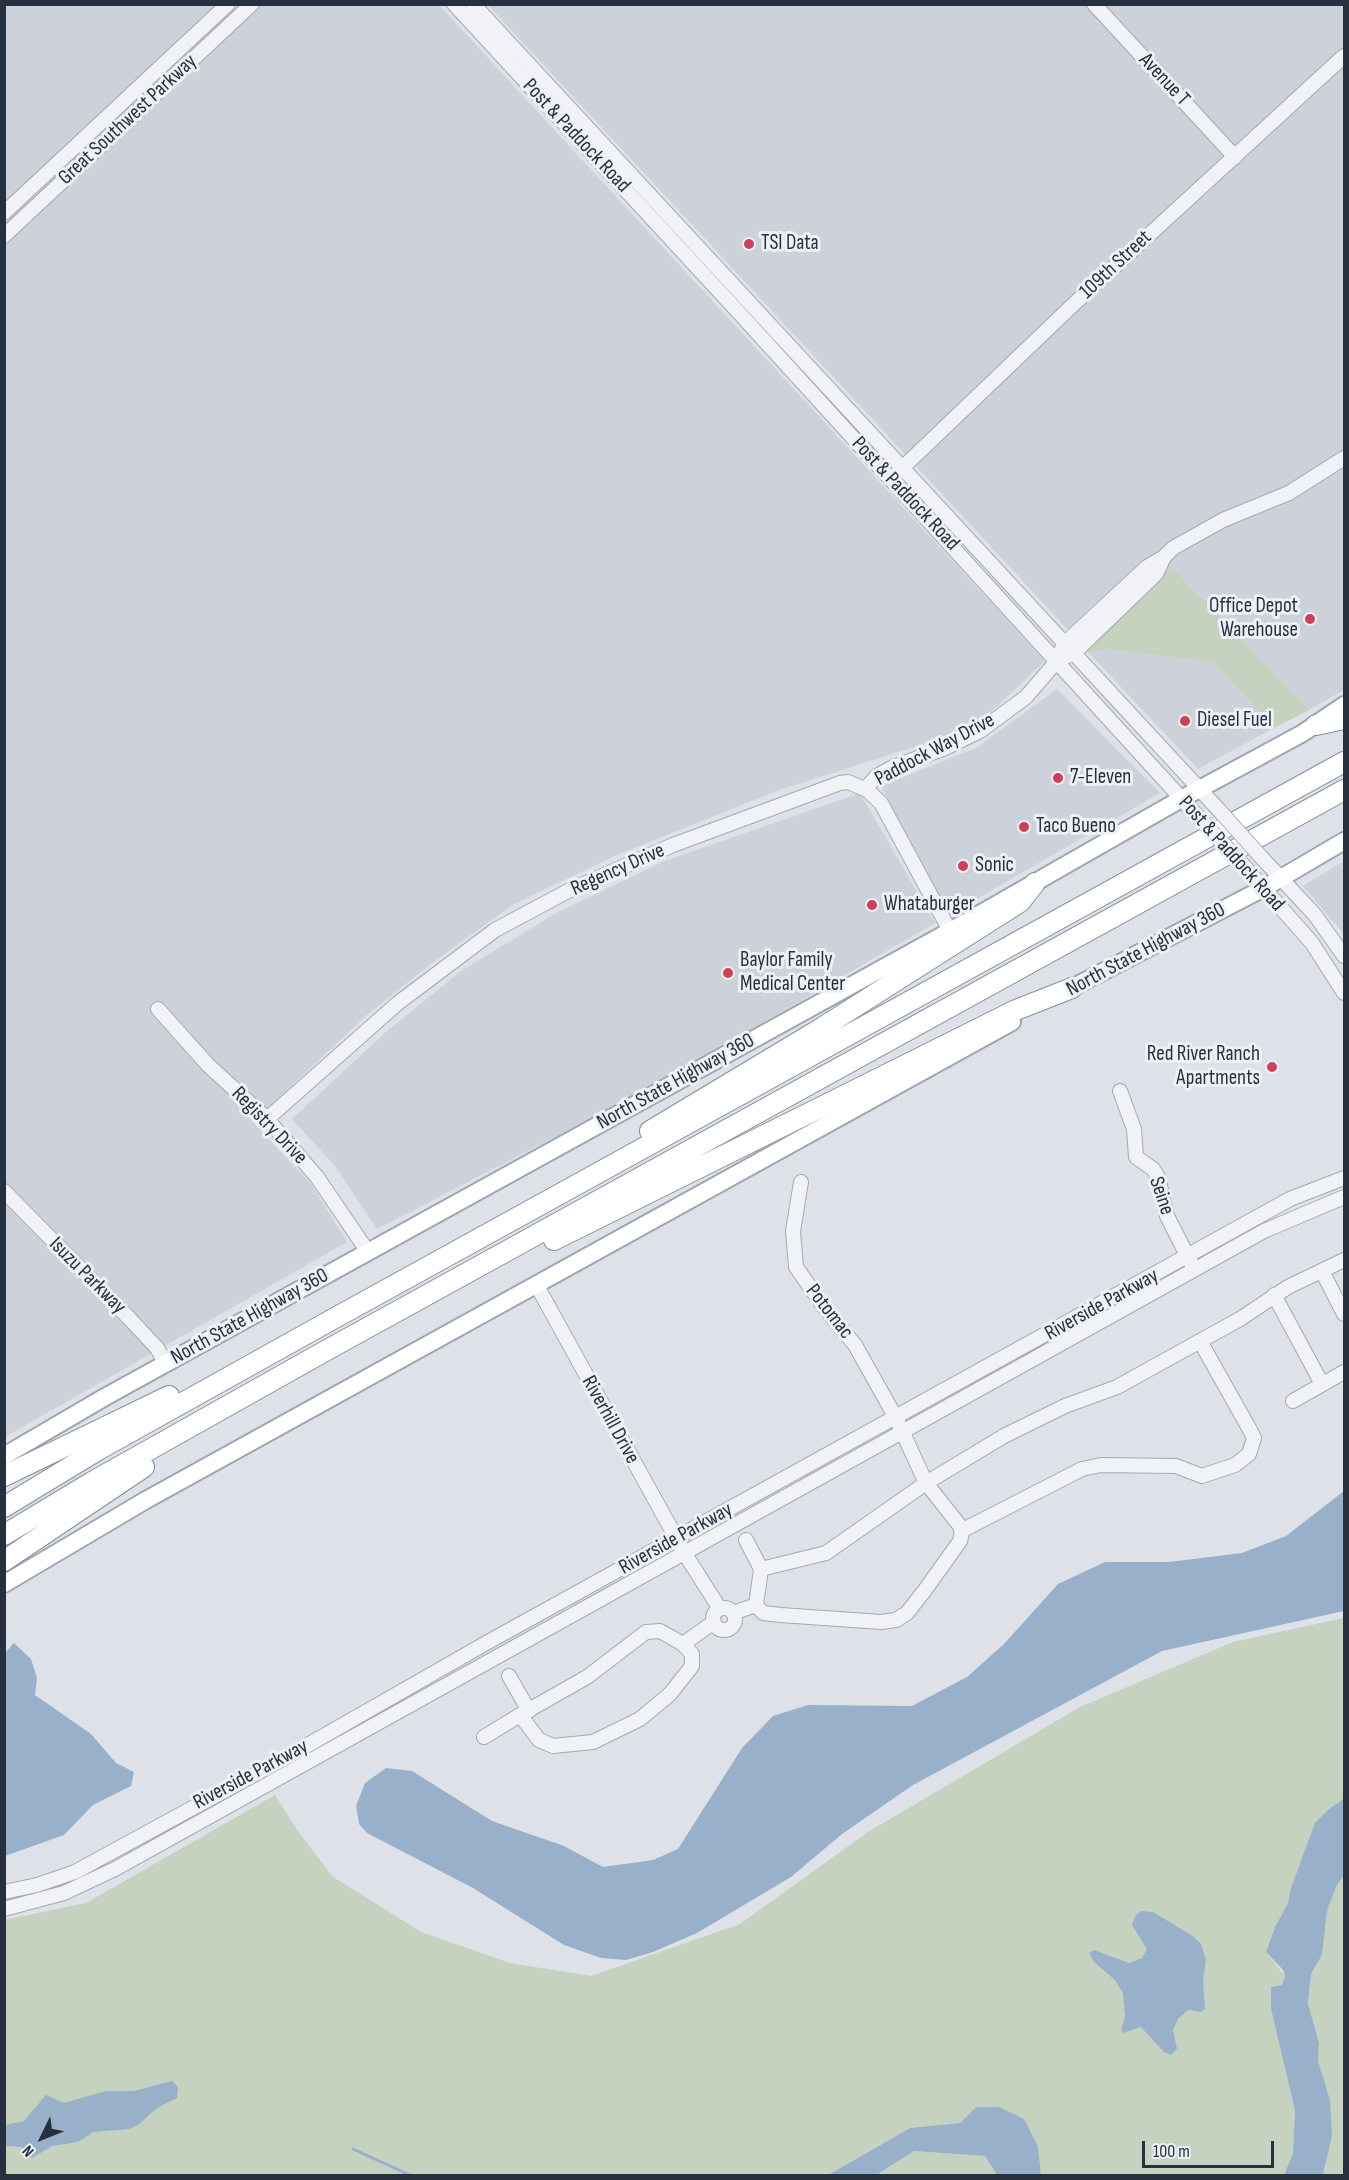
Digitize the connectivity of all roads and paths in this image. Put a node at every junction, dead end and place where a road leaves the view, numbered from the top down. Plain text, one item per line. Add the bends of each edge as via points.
1 (228, 4) edge
2 (252, 4) edge
3 (454, 4) edge
4 (473, 4) edge
5 (1094, 4) edge
6 (190, 39) junction
7 (201, 51) junction
8 (1344, 56) edge
9 (560, 110) junction
10 (1235, 157) junction
11 (4, 213) edge
12 (4, 236) edge
13 (754, 306) junction
14 (742, 316) junction
15 (1344, 458) edge
16 (902, 468) junction
17 (891, 478) junction
18 (1069, 648) junction
19 (1057, 661) junction
20 (1344, 705) edge
21 (1344, 719) edge
22 (1316, 725) junction
23 (1344, 762) edge
24 (865, 789) junction
25 (1199, 789) junction
26 (1344, 790) edge
27 (1181, 799) junction
28 (1344, 804) edge
29 (1266, 834) junction
30 (1344, 841) edge
31 (1282, 878) junction
32 (1035, 883) junction
33 (1264, 888) junction
34 (950, 932) junction
35 (1344, 956) edge
36 (1072, 988) junction
37 (1344, 993) edge
38 (158, 1009) dead end
39 (1120, 1091) dead end
40 (267, 1119) junction
41 (1344, 1178) edge
42 (590, 1179) junction
43 (801, 1182) dead end
44 (4, 1191) edge
45 (1344, 1197) edge
46 (368, 1252) junction
47 (1188, 1257) junction
48 (1344, 1260) edge
49 (1196, 1270) junction
50 (1322, 1271) junction
51 (536, 1284) junction
52 (1274, 1295) junction
53 (418, 1300) junction
54 (1344, 1314) edge
55 (333, 1319) junction
56 (1200, 1341) junction
57 (327, 1350) junction
58 (166, 1364) junction
59 (1344, 1372) edge
60 (1322, 1384) junction
61 (1293, 1401) dead end
62 (896, 1418) junction
63 (903, 1432) junction
64 (4, 1456) edge
65 (4, 1476) edge
66 (926, 1483) junction
67 (4, 1507) edge
68 (961, 1531) junction
69 (4, 1535) edge
70 (677, 1539) junction
71 (746, 1540) dead end
72 (685, 1554) junction
73 (4, 1561) edge
74 (761, 1569) junction
75 (4, 1584) edge
76 (756, 1605) junction
77 (727, 1611) junction
78 (714, 1622) junction
79 (683, 1644) junction
80 (509, 1676) dead end
81 (524, 1713) junction
82 (483, 1737) dead end
83 (281, 1758) junction
84 (288, 1772) junction
85 (4, 1892) edge
86 (4, 1909) edge

1 - 6 street, Great Southwest Parkway
2 - 7 street, Great Southwest Parkway
3 - 9 street, Post & Paddock Road
4 - 9 street, Post & Paddock Road
5 - 10 street, Avenue T
6 - 7 street
6 - 11 street, Great Southwest Parkway
7 - 12 street, Great Southwest Parkway
8 - 10 street, 109th Street
9 - 13 street, Post & Paddock Road
9 - 14 street, Post & Paddock Road
10 - 16 street, 109th Street
13 - 14 street
13 - 16 street, Post & Paddock Road
14 - 17 street, Post & Paddock Road
15 - 18 street, Paddock Way Drive via 1288,493 1214,525 1173,548 1156,574
16 - 17 street, 109th Street
16 - 18 street, Post & Paddock Road
17 - 19 street, Post & Paddock Road
18 - 19 street, Paddock Way Drive
18 - 25 street, Post & Paddock Road
19 - 24 street, Paddock Way Drive via 1026,697 980,731 892,767
19 - 27 street, Post & Paddock Road
20 - 22 main road, North State Highway 360
21 - 22 highway
22 - 25 main road, North State Highway 360
23 - 42 highway
24 - 34 street via 881,802 892,820
24 - 40 street, Regency Drive via 840,783 789,801 673,845 522,915 495,930 398,1003
25 - 27 main road, North State Highway 360
25 - 31 street, Post & Paddock Road, bridge
26 - 29 highway
27 - 32 main road, North State Highway 360
27 - 33 street, Post & Paddock Road, bridge
28 - 29 highway via 1287,832
29 - 53 highway
30 - 31 main road, North State Highway 360
31 - 33 main road, North State Highway 360
31 - 35 street, Post & Paddock Road
32 - 34 main road, North State Highway 360
32 - 42 highway via 1020,902 635,1141
33 - 36 main road, North State Highway 360
33 - 37 street, Post & Paddock Road via 1312,943
34 - 46 main road, North State Highway 360
36 - 51 main road, North State Highway 360
36 - 53 highway via 1005,1015 440,1297
38 - 40 street, Registry Drive via 202,1060
39 - 47 street, Seine via 1134,1129 1133,1149 1158,1177 1167,1216
40 - 46 street, Registry Drive via 317,1177
41 - 47 street, Riverside Parkway via 1290,1199
42 - 55 highway
43 - 62 street, Potomac via 793,1231 796,1266 855,1345
44 - 58 street, Isuzu Parkway via 131,1320
45 - 49 street, Riverside Parkway via 1264,1231
46 - 58 main road, North State Highway 360
47 - 49 street, Seine
47 - 62 street, Riverside Parkway
48 - 50 street
49 - 63 street, Riverside Parkway
50 - 52 street
50 - 54 street
51 - 70 street, Riverhill Drive
51 - 75 main road, North State Highway 360 via 146,1500
52 - 56 street
52 - 60 street
53 - 57 highway
55 - 65 highway via 311,1320 150,1406
55 - 67 highway
56 - 66 street via 1117,1387 1065,1406 1004,1436
56 - 68 street via 1251,1430 1254,1438 1249,1454 1235,1465 1202,1476 1176,1466 1101,1465 1082,1469
57 - 69 highway
57 - 73 highway via 313,1368 146,1466
58 - 64 main road, North State Highway 360
59 - 60 street
60 - 61 street
62 - 63 street, Potomac
62 - 70 street, Riverside Parkway
63 - 66 street, Potomac
63 - 72 street, Riverside Parkway
66 - 68 street, Potomac
66 - 74 street via 826,1553
68 - 76 street via 960,1541 925,1590 897,1620 781,1616 763,1613
70 - 72 street, Riverhill Drive
70 - 83 street, Riverside Parkway
71 - 74 street
72 - 77 street, Riverhill Drive
72 - 84 street, Riverside Parkway
74 - 76 street
76 - 77 street
77 - 78 street via 715,1614
77 - 78 street via 735,1621 731,1628 719,1628
78 - 79 street
79 - 81 street via 660,1631 646,1632 612,1660
79 - 81 street via 694,1660 670,1694 633,1722 593,1742 553,1746 539,1740
80 - 81 street
81 - 82 street
83 - 84 street
83 - 85 street, Riverside Parkway via 75,1872
84 - 86 street, Riverside Parkway via 116,1869 64,1893

